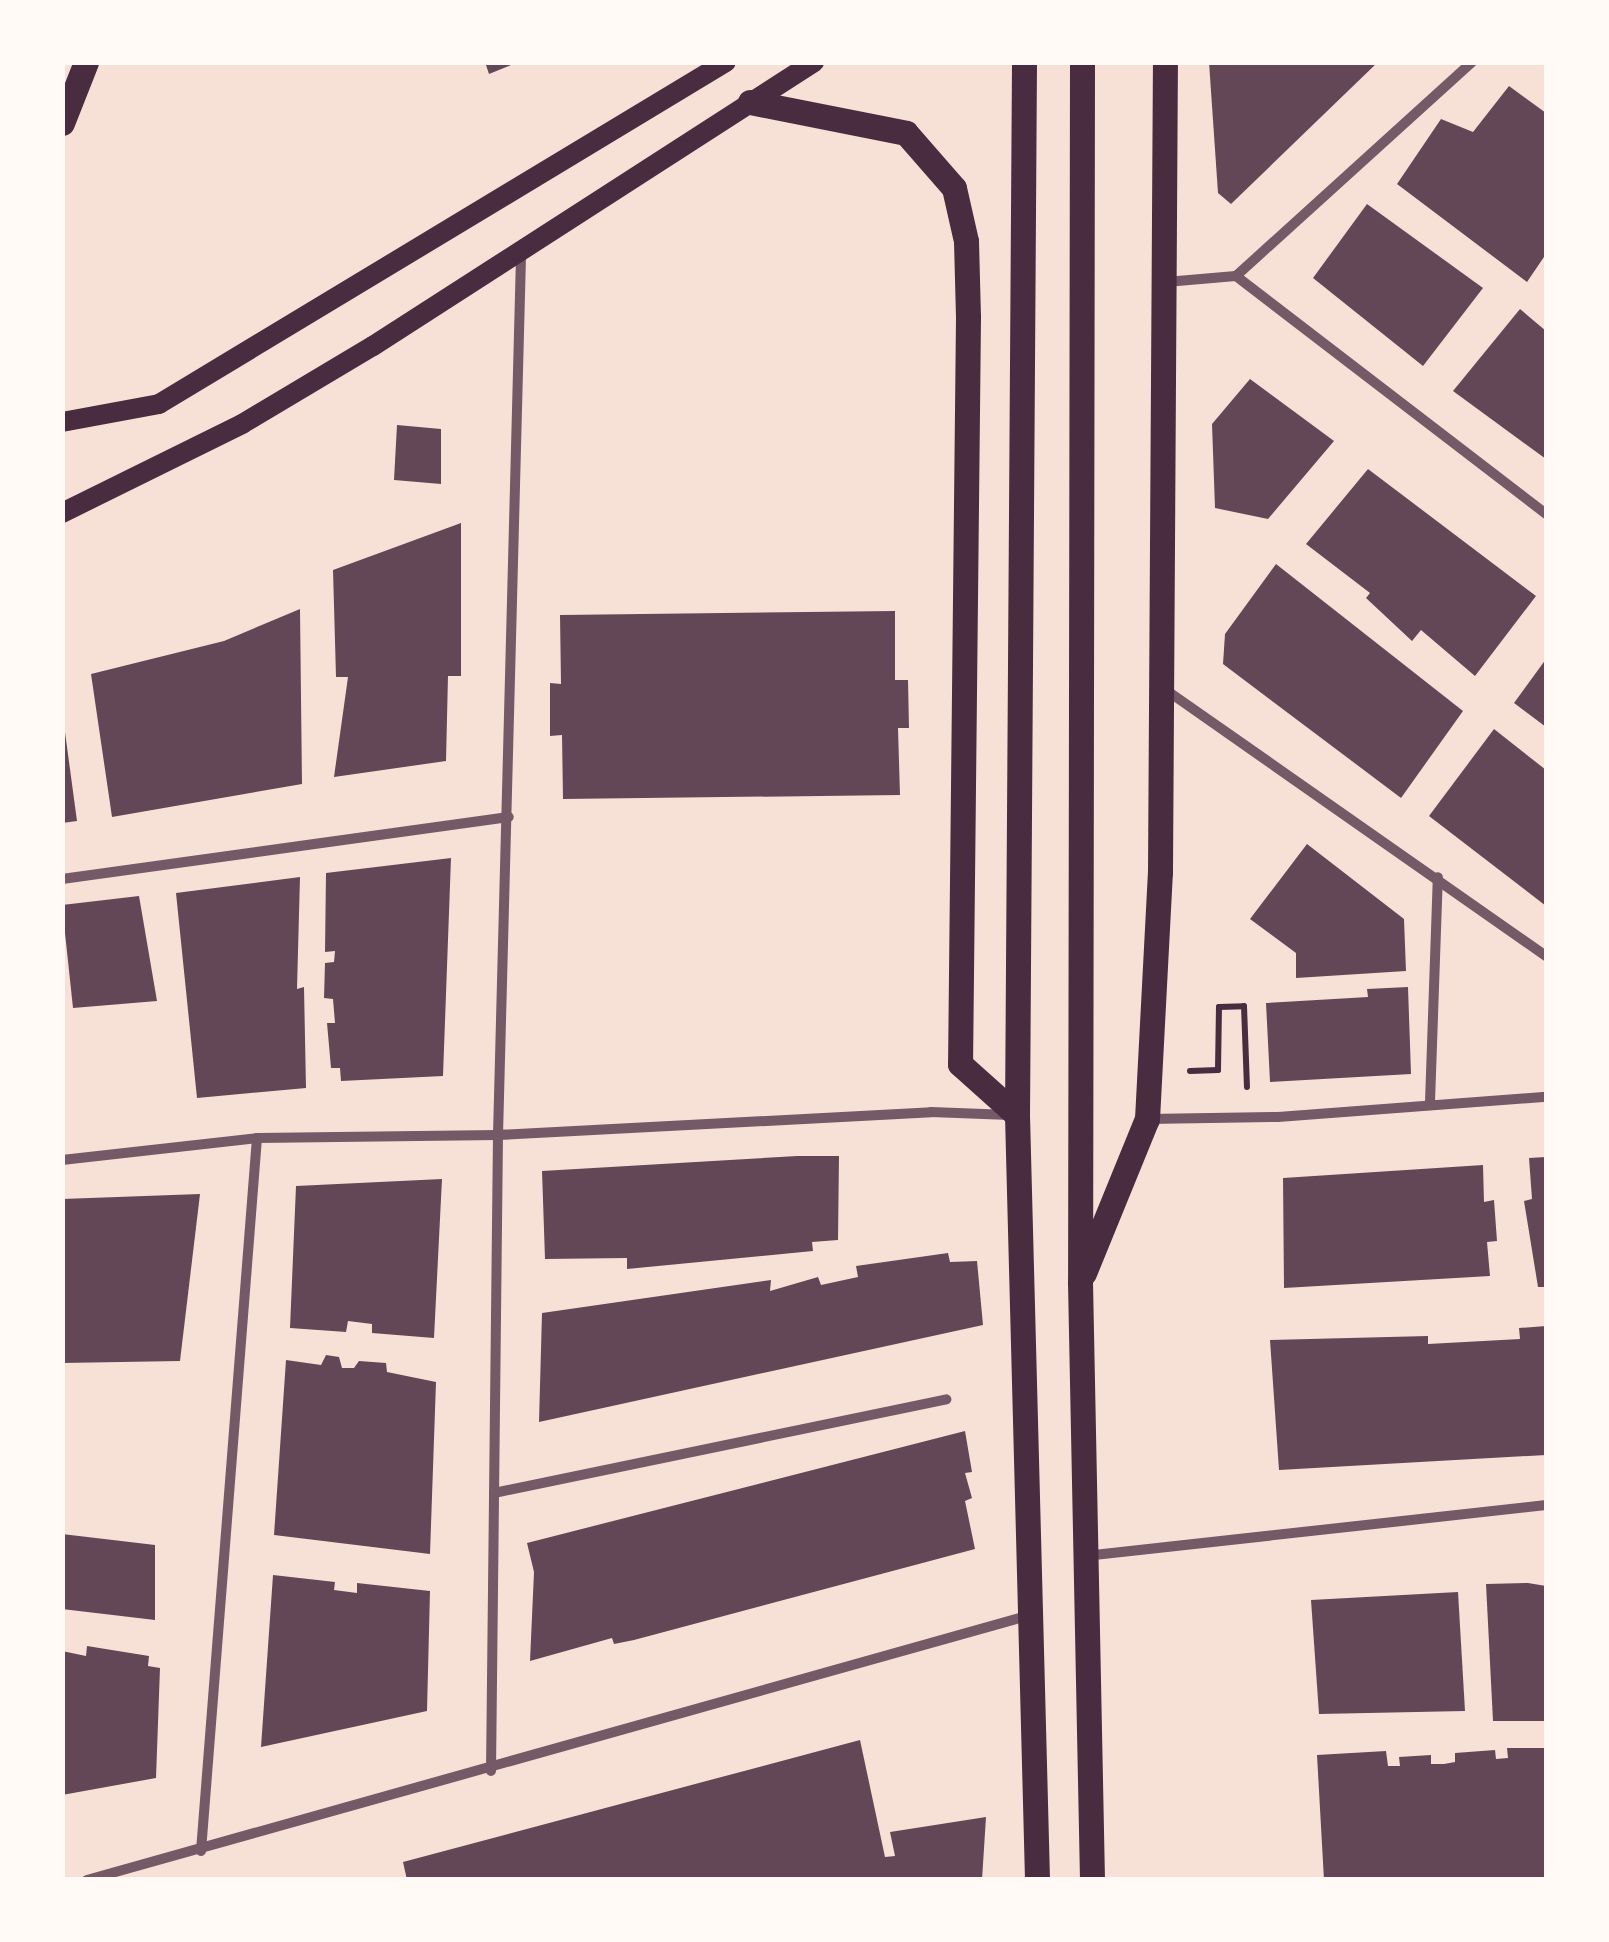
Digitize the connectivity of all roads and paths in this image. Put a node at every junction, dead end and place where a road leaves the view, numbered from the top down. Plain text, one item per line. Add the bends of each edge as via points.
1 (86, 62) edge
2 (726, 62) edge
3 (814, 62) edge
4 (1024, 62) edge
5 (1082, 62) edge
6 (1165, 62) edge
7 (1472, 62) edge
8 (750, 102) junction
9 (62, 124) edge
10 (521, 255) junction
11 (1236, 276) junction
12 (1160, 283) junction
13 (62, 422) edge
14 (62, 513) edge
15 (1546, 514) edge
16 (1162, 687) junction
17 (510, 817) junction
18 (1438, 877) junction
19 (62, 879) edge
20 (1546, 956) edge
21 (1218, 1070) dead end
22 (1246, 1080) dead end
23 (1546, 1098) edge
24 (1430, 1102) junction
25 (1018, 1115) junction
26 (1147, 1119) junction
27 (498, 1135) junction
28 (257, 1138) junction
29 (62, 1160) edge
30 (1080, 1282) junction
31 (946, 1399) dead end
32 (494, 1492) junction
33 (1546, 1505) edge
34 (1084, 1556) junction
35 (1028, 1615) junction
36 (491, 1771) junction
37 (201, 1851) junction
38 (87, 1880) edge
39 (1037, 1880) edge
40 (1092, 1880) edge

1 - 9 main road
2 - 13 main road via 159,404
3 - 8 main road
4 - 25 main road
5 - 30 main road
6 - 12 main road
7 - 11 street
8 - 10 main road
8 - 25 main road via 906,134 954,188 966,241 968,317 960,1064
10 - 14 main road via 242,424
10 - 17 street
11 - 12 street
11 - 15 street
12 - 16 main road
16 - 18 street
16 - 26 main road
17 - 19 street
17 - 27 street
18 - 20 street
18 - 24 street
21 - 22 path via 1219,1007 1244,1006
23 - 24 street
24 - 26 street via 1278,1118
25 - 27 street via 824,1116
25 - 35 main road
26 - 30 main road
27 - 28 street
27 - 32 street
28 - 29 street
28 - 37 street
30 - 34 main road
31 - 32 street
32 - 36 street
33 - 34 street
34 - 40 main road
35 - 36 street
35 - 39 main road
36 - 37 street
37 - 38 street

